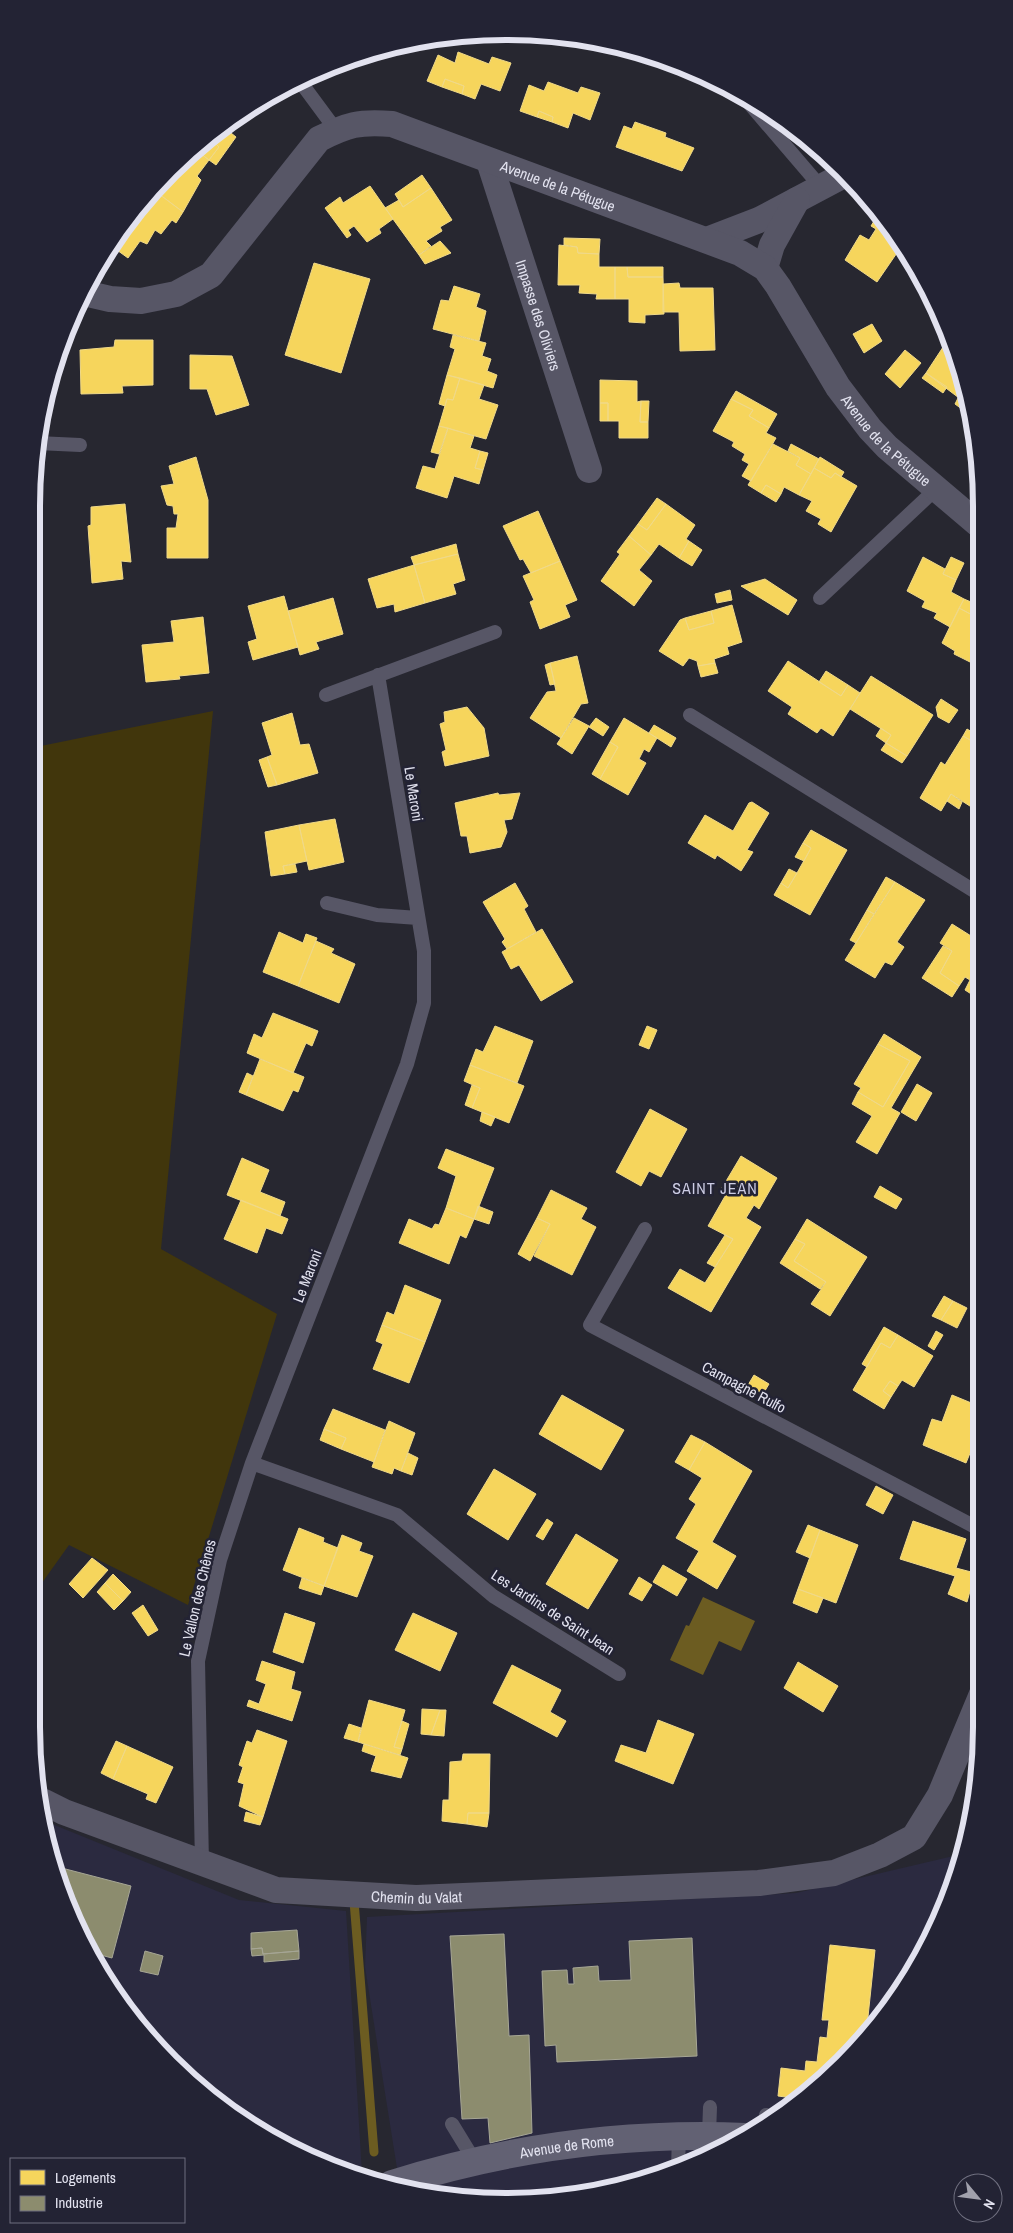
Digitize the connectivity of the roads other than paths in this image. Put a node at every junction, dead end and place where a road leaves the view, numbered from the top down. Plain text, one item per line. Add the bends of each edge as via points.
1 (304, 86) edge
2 (766, 119) edge
3 (336, 130) junction
4 (489, 160) junction
5 (831, 181) edge
6 (797, 200) junction
7 (759, 220) junction
8 (707, 240) junction
9 (757, 263) junction
10 (91, 295) edge
11 (44, 443) edge
12 (80, 445) dead end
13 (589, 470) dead end
14 (936, 489) junction
15 (973, 520) edge
16 (820, 598) dead end
17 (496, 632) dead end
18 (378, 675) junction
19 (326, 694) dead end
20 (690, 715) dead end
21 (973, 890) edge
22 (328, 903) dead end
23 (418, 918) junction
24 (645, 1229) dead end
25 (252, 1463) junction
26 (973, 1526) edge
27 (620, 1674) dead end
28 (973, 1716) edge
29 (47, 1803) edge
30 (202, 1864) junction
31 (710, 2107) dead end
32 (452, 2124) dead end
33 (709, 2135) junction
34 (679, 2136) junction
35 (731, 2136) edge
36 (474, 2160) junction
37 (678, 2160) edge
38 (402, 2181) edge

1 - 3 lane
2 - 5 lane
3 - 4 street, Avenue de la Pétugue via 369,122 392,124
3 - 10 street, Avenue de la Pétugue via 319,139 211,275 176,294 141,302
4 - 8 street, Avenue de la Pétugue
4 - 13 street, Impasse des Oliviers
5 - 6 street
6 - 7 street
6 - 9 street via 772,245
7 - 8 street
7 - 9 street
8 - 9 street, Avenue de la Pétugue
9 - 14 street, Avenue de la Pétugue via 778,286 838,387 870,429 886,447
11 - 12 lane
14 - 15 street, Avenue de la Pétugue
14 - 16 lane
17 - 18 lane
18 - 19 lane
18 - 23 lane, Le Maroni
20 - 21 lane
22 - 23 lane via 377,915
23 - 25 lane, Le Maroni via 424,951 424,1003 407,1064
24 - 26 lane, Campagne Rulfo via 590,1325
25 - 27 lane, Les Jardins de Saint Jean via 397,1515 493,1596
25 - 30 lane, Le Vallon des Chênes via 220,1560 198,1661
28 - 30 street, Chemin du Valat via 940,1795 914,1837 834,1873 759,1883 416,1898 276,1890
29 - 30 street, Chemin du Valat
31 - 33 lane
32 - 36 lane
33 - 34 street, Avenue de Rome
33 - 35 street, Avenue de Rome
34 - 36 street, Avenue de Rome via 603,2140
34 - 37 lane
36 - 38 street, Avenue de Rome

